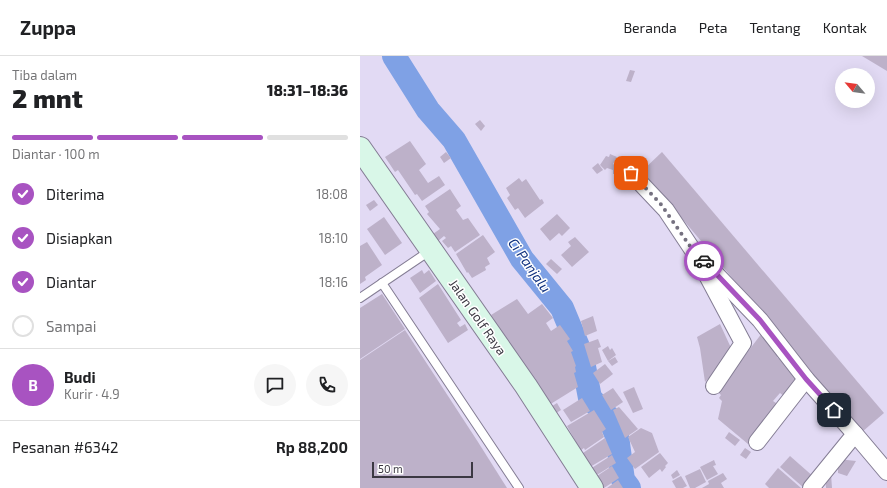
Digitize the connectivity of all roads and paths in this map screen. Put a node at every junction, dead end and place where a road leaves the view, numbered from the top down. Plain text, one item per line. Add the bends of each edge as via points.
1 (360, 148) edge
2 (631, 173) dead end
3 (692, 249) junction
4 (431, 250) junction
5 (382, 283) junction
6 (360, 298) edge
7 (760, 320) junction
8 (742, 343) junction
9 (806, 379) junction
10 (714, 386) dead end
11 (855, 434) junction
12 (757, 442) dead end
13 (887, 472) edge
14 (519, 488) edge
15 (592, 488) edge
16 (811, 488) edge

1 - 4 street, Jalan Golf Raya
2 - 3 street via 662,206
3 - 7 street
3 - 8 street
4 - 5 lane
4 - 15 street, Jalan Golf Raya via 526,386
5 - 6 lane
5 - 14 lane
7 - 8 street
7 - 9 street
8 - 10 street
9 - 11 street
9 - 12 street
11 - 13 street
11 - 16 street

